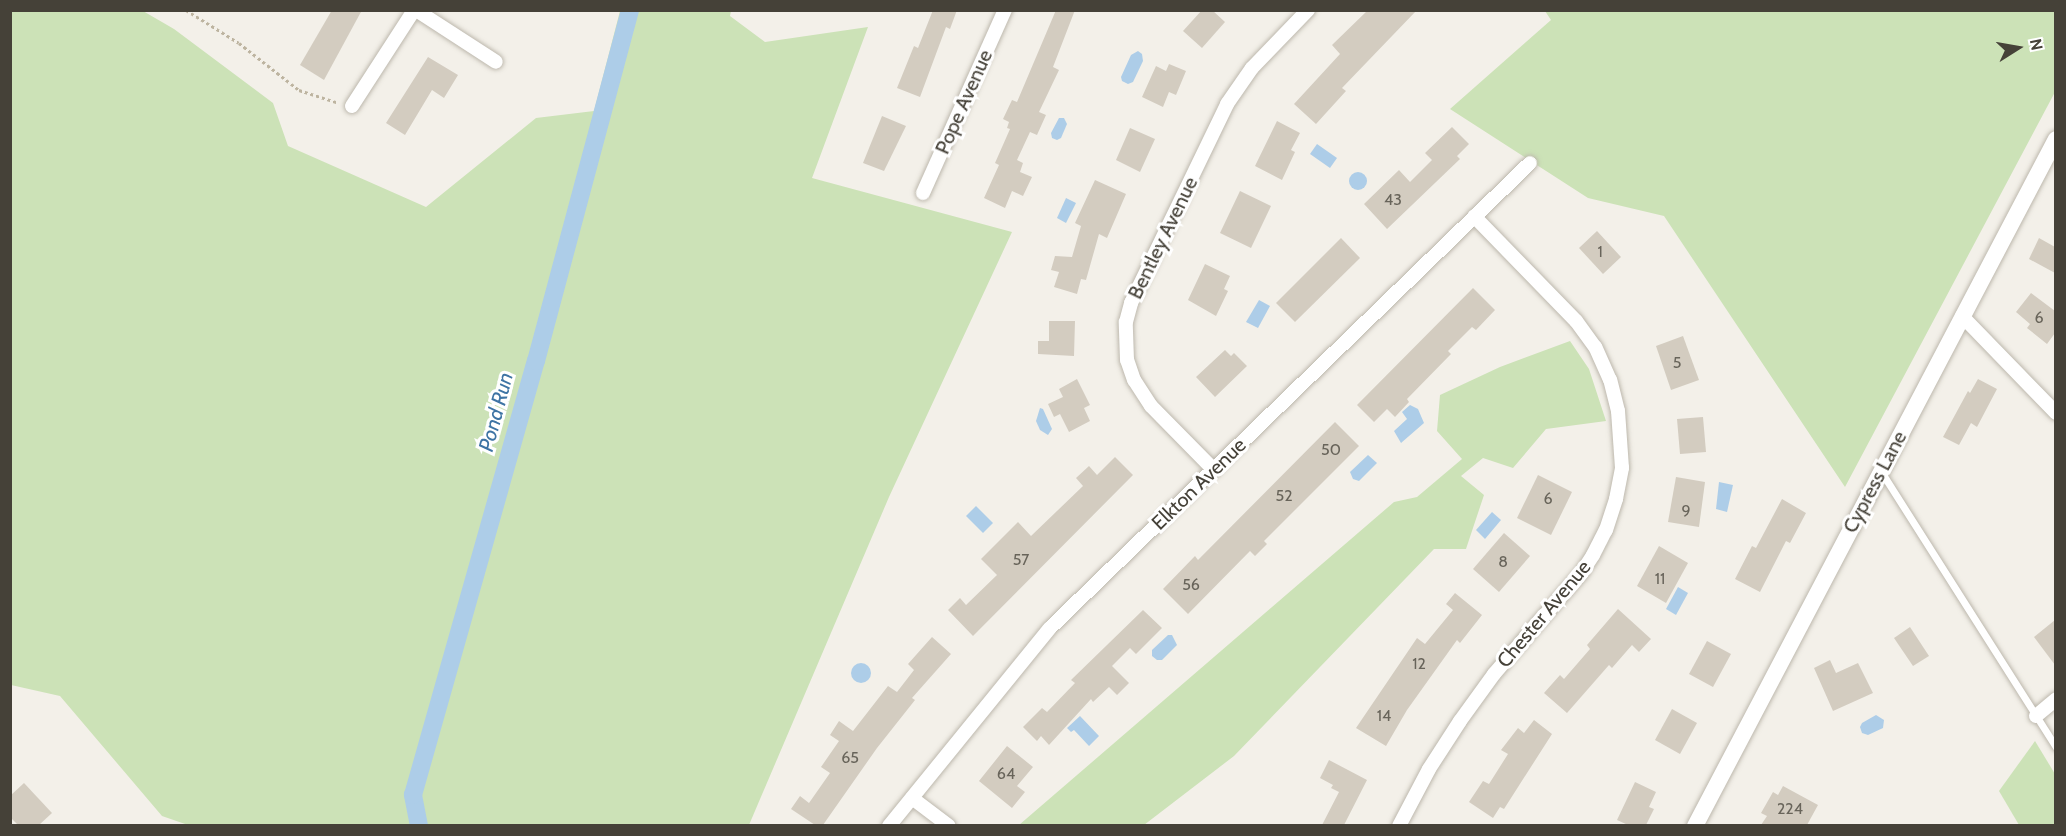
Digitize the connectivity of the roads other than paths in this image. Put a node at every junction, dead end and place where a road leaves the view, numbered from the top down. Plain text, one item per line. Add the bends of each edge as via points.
1 (415, 10) edge
2 (1005, 10) edge
3 (1308, 10) edge
4 (496, 62) dead end
5 (352, 106) road end
6 (2055, 140) edge
7 (1530, 163) dead end
8 (923, 193) dead end
9 (1474, 216) junction
10 (1962, 316) junction
11 (2055, 413) edge
12 (1214, 470) junction
13 (1881, 471) junction
14 (2055, 699) edge
15 (2036, 716) junction
16 (2055, 747) edge
17 (912, 798) junction
18 (890, 825) edge
19 (949, 825) edge
20 (1399, 825) edge
21 (1695, 825) edge

1 - 4 street
1 - 5 street
2 - 8 street, Pope Avenue
3 - 12 street, Bentley Avenue via 1258,61 1227,104 1131,303 1126,322 1127,360 1134,380 1151,406
6 - 10 street, Cypress Lane
7 - 9 street, Elkton Avenue
9 - 12 street, Elkton Avenue
9 - 20 street, Chester Avenue via 1576,321 1595,348 1610,380 1618,411 1622,468 1606,530 1593,555 1460,721
10 - 11 street
10 - 13 street, Cypress Lane
12 - 17 street, Elkton Avenue via 1050,628
13 - 15 lane
13 - 21 street, Cypress Lane
14 - 15 street
15 - 16 lane
17 - 18 street, Elkton Avenue
17 - 19 street

